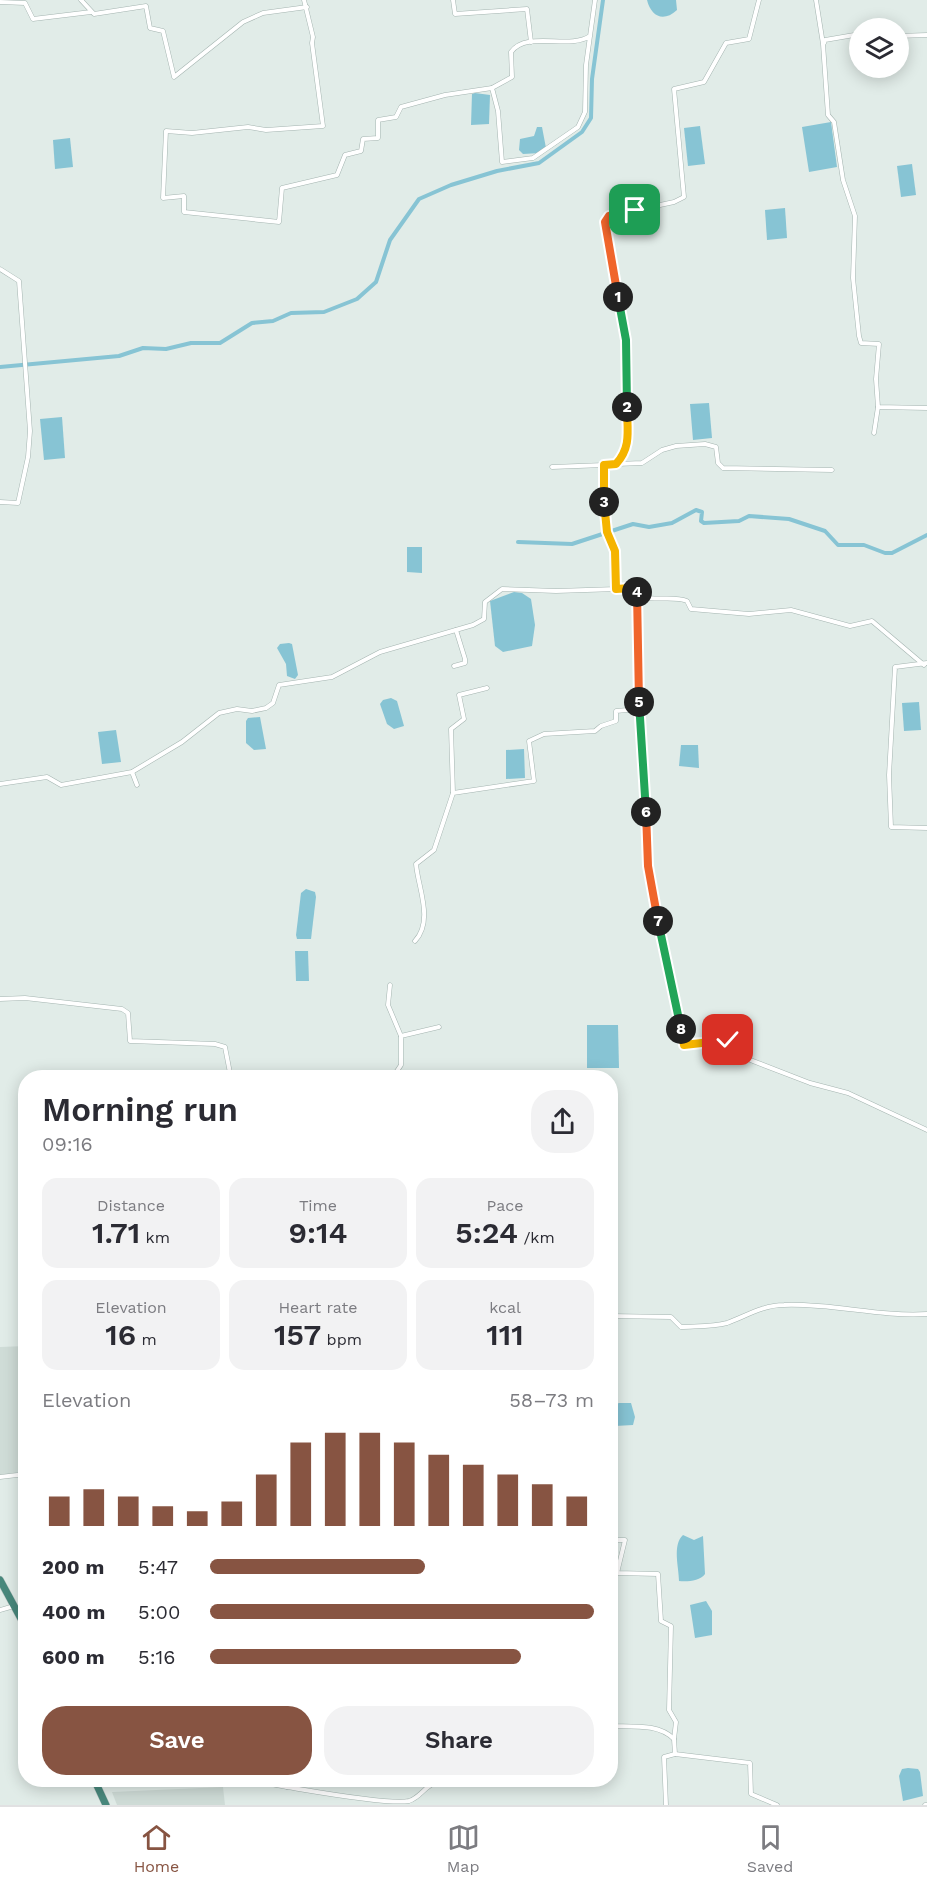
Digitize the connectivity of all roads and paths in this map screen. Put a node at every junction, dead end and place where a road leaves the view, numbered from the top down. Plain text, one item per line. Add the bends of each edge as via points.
1 (81, 0) edge
2 (304, 0) edge
3 (453, 0) edge
4 (596, 0) edge
5 (759, 0) edge
6 (816, 0) edge
7 (0, 2) edge
8 (307, 7) junction
9 (92, 12) junction
10 (927, 35) edge
11 (590, 36) junction
12 (849, 36) edge
13 (909, 36) edge
14 (531, 42) junction
15 (823, 44) junction
16 (492, 88) junction
17 (0, 269) edge
18 (878, 407) junction
19 (927, 408) edge
20 (874, 434) dead end
21 (616, 464) junction
22 (604, 465) junction
23 (552, 467) dead end
24 (832, 470) dead end
25 (0, 502) edge
26 (616, 589) junction
27 (638, 594) junction
28 (456, 630) junction
29 (926, 664) edge
30 (454, 666) dead end
31 (487, 688) dead end
32 (639, 709) junction
33 (132, 772) junction
34 (0, 784) edge
35 (137, 785) dead end
36 (453, 793) junction
37 (927, 828) edge
38 (415, 941) dead end
39 (390, 985) dead end
40 (0, 999) edge
41 (439, 1027) dead end
42 (401, 1036) junction
43 (229, 1070) edge
44 (398, 1070) edge
45 (927, 1130) edge
46 (927, 1314) edge
47 (618, 1316) edge
48 (18, 1475) edge
49 (0, 1477) edge
50 (618, 1540) edge
51 (618, 1569) edge
52 (618, 1573) edge
53 (0, 1580) edge
54 (14, 1606) junction
55 (0, 1610) edge
56 (18, 1613) edge
57 (618, 1726) edge
58 (674, 1739) junction
59 (675, 1754) junction
60 (98, 1787) edge
61 (287, 1787) edge
62 (427, 1787) edge
63 (368, 1803) edge
64 (106, 1805) edge
65 (666, 1805) edge
66 (777, 1805) edge

1 - 9 street
2 - 8 street
3 - 14 street via 455,14 527,9
4 - 11 street
5 - 21 street via 749,39 726,43 704,82 674,89 684,197 609,216 605,222 626,340 628,374 628,445 626,454
6 - 15 street
7 - 9 street via 25,3 33,19
8 - 9 street via 263,13 243,21 174,77 163,31 150,28 146,6
8 - 16 street via 323,126 166,131 163,198 184,196 184,212 279,222 282,188 337,175 345,155 361,151 363,139 378,138 378,120 396,117 401,107
10 - 13 street
11 - 14 street via 583,41
11 - 16 street via 585,112 578,128 533,159 502,162
12 - 15 street via 825,40
14 - 16 street via 514,46 510,57 512,77
15 - 18 street via 828,115 834,122 843,180 855,216 853,278 859,336 861,344 879,344
17 - 25 street via 19,281 30,431 18,503
18 - 19 street
18 - 20 street
21 - 22 street
21 - 24 street via 642,463 662,450 705,444 716,447 718,463 723,468
22 - 23 street
22 - 26 street via 604,509 615,551
26 - 27 street via 631,588
26 - 28 street via 502,589 485,602 484,619
27 - 29 street via 679,598 687,601 691,609 749,614 791,610 850,626 872,621
27 - 32 street
28 - 30 street via 465,663
28 - 33 street via 380,652 332,677 279,685 273,703 266,708 219,713 182,742
29 - 37 street via 895,667 889,775 891,827
31 - 36 street via 459,695 464,719 451,729
32 - 36 street via 616,711 616,721 595,731 544,734 529,741 534,781
32 - 45 street via 648,866 684,1045 728,1040 740,1056 810,1083 848,1092
33 - 34 street via 61,785 46,777
33 - 35 street
36 - 38 street via 434,850 416,864 424,902 422,932
39 - 42 street via 388,1005
40 - 43 street via 25,998 122,1009 128,1013 130,1041 215,1044 225,1047
41 - 42 street
42 - 44 street
46 - 47 street via 900,1316 851,1308 782,1305 751,1311 726,1323 681,1327 671,1317
48 - 49 street
50 - 51 street via 625,1540
52 - 58 street via 658,1574 661,1621 671,1626 669,1710 676,1722
53 - 54 highway
54 - 55 street
54 - 56 highway
57 - 58 street via 651,1727
58 - 59 street
59 - 65 street via 664,1757
59 - 66 street via 750,1763 751,1794
60 - 64 highway
61 - 63 street
62 - 63 street via 409,1801

